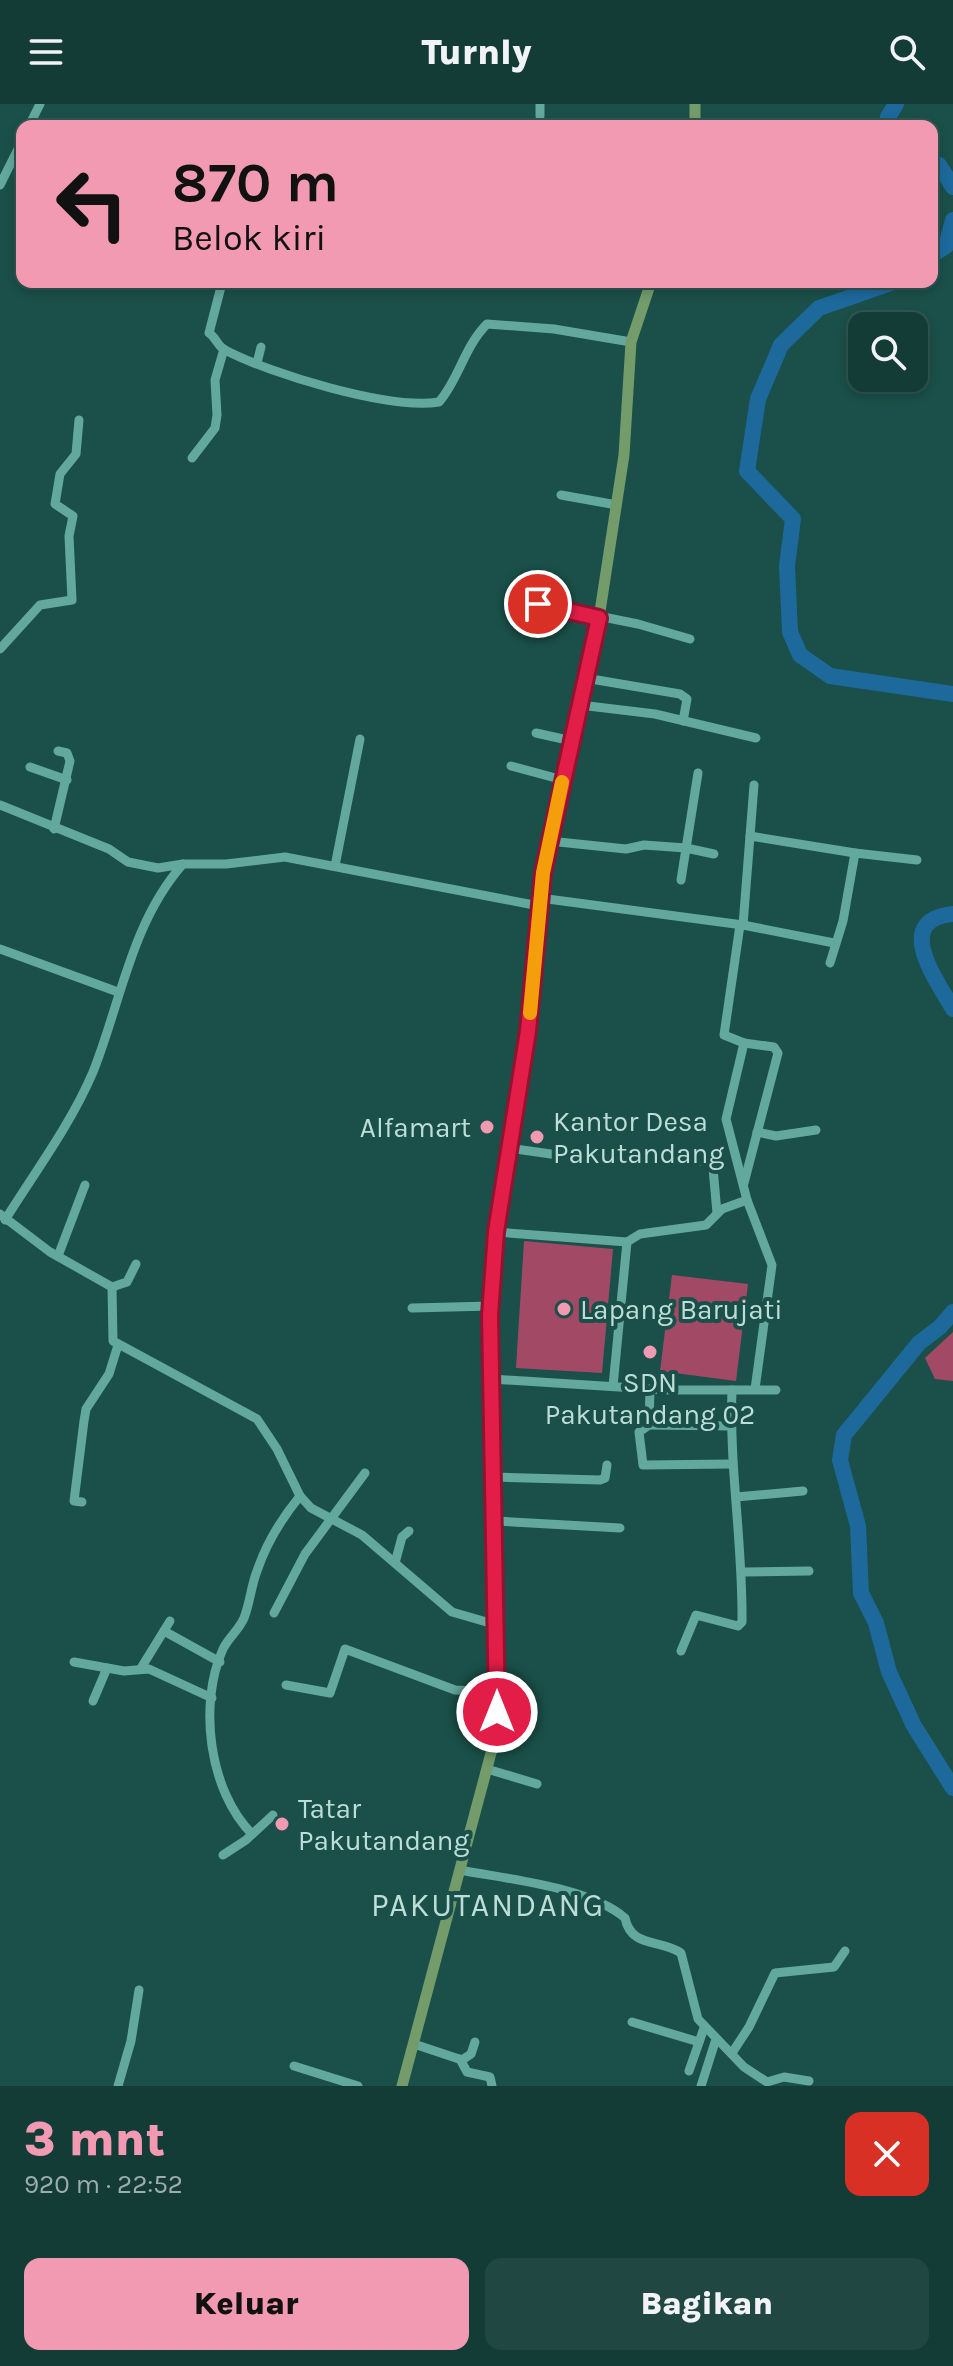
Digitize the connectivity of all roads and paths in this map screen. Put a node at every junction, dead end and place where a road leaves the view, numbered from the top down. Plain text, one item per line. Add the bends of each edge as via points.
1 (540, 104) edge
2 (540, 116) dead end
3 (16, 153) edge
4 (0, 185) edge
5 (221, 288) edge
6 (649, 288) edge
7 (631, 342) junction
8 (261, 347) dead end
9 (224, 349) junction
10 (257, 363) junction
11 (79, 420) dead end
12 (192, 458) dead end
13 (561, 495) dead end
14 (617, 505) junction
15 (538, 604) dead end
16 (599, 618) junction
17 (690, 639) dead end
18 (0, 649) edge
19 (585, 678) junction
20 (580, 705) junction
21 (683, 721) junction
22 (536, 733) dead end
23 (756, 738) dead end
24 (360, 739) dead end
25 (572, 741) junction
26 (58, 751) dead end
27 (511, 766) dead end
28 (30, 767) dead end
29 (698, 773) dead end
30 (67, 780) junction
31 (563, 780) junction
32 (754, 785) dead end
33 (0, 805) edge
34 (54, 829) junction
35 (750, 836) junction
36 (549, 841) junction
37 (686, 848) junction
38 (855, 853) junction
39 (714, 854) dead end
40 (917, 860) dead end
41 (183, 864) junction
42 (335, 866) junction
43 (681, 880) dead end
44 (540, 902) junction
45 (742, 925) junction
46 (834, 943) junction
47 (0, 949) edge
48 (830, 963) dead end
49 (118, 992) junction
50 (744, 1043) junction
51 (816, 1130) dead end
52 (757, 1132) junction
53 (508, 1148) junction
54 (85, 1185) dead end
55 (744, 1186) junction
56 (747, 1200) junction
57 (717, 1213) junction
58 (2, 1217) edge
59 (496, 1232) junction
60 (627, 1242) junction
61 (58, 1256) junction
62 (136, 1264) dead end
63 (112, 1287) junction
64 (491, 1306) junction
65 (412, 1308) dead end
66 (118, 1345) junction
67 (492, 1379) junction
68 (613, 1386) junction
69 (650, 1389) junction
70 (755, 1389) junction
71 (732, 1390) junction
72 (776, 1390) dead end
73 (649, 1425) junction
74 (731, 1426) junction
75 (731, 1464) junction
76 (607, 1465) dead end
77 (365, 1473) dead end
78 (494, 1477) junction
79 (803, 1491) dead end
80 (300, 1496) junction
81 (736, 1497) junction
82 (82, 1502) dead end
83 (331, 1517) junction
84 (495, 1521) junction
85 (620, 1528) dead end
86 (409, 1531) dead end
87 (395, 1563) junction
88 (809, 1571) dead end
89 (743, 1572) junction
90 (274, 1613) dead end
91 (170, 1621) dead end
92 (497, 1625) junction
93 (164, 1631) junction
94 (681, 1651) dead end
95 (74, 1662) dead end
96 (220, 1662) junction
97 (107, 1668) junction
98 (141, 1668) junction
99 (286, 1685) dead end
100 (497, 1692) junction
101 (212, 1698) junction
102 (93, 1701) dead end
103 (487, 1769) junction
104 (537, 1784) dead end
105 (273, 1815) dead end
106 (252, 1834) junction
107 (223, 1855) dead end
108 (460, 1870) junction
109 (845, 1951) dead end
110 (139, 1990) dead end
111 (632, 2022) dead end
112 (704, 2028) junction
113 (716, 2039) junction
114 (475, 2042) dead end
115 (699, 2042) junction
116 (414, 2044) junction
117 (732, 2053) junction
118 (460, 2059) junction
119 (294, 2066) dead end
120 (689, 2071) dead end
121 (809, 2081) dead end
122 (767, 2084) edge
123 (118, 2086) edge
124 (358, 2086) edge
125 (402, 2086) edge
126 (492, 2086) edge
127 (701, 2086) edge

1 - 2 street
3 - 4 street
5 - 9 street via 209,333
6 - 7 main road
7 - 10 street via 487,324 462,358 446,394 439,402 421,405 314,383
7 - 14 main road
8 - 10 street
9 - 10 street
9 - 12 street via 215,380 215,428
11 - 18 street via 76,454 60,474 55,504 72,513 72,600 40,605
13 - 14 street
14 - 16 main road
15 - 16 street
16 - 17 street
16 - 19 main road
19 - 20 main road
19 - 21 street via 680,694 687,699
20 - 21 street
20 - 25 main road
21 - 23 street
22 - 25 street
24 - 42 street
25 - 31 main road
26 - 30 street via 70,756
27 - 31 street
28 - 30 street
29 - 37 street
30 - 34 street
31 - 36 main road
32 - 35 street
33 - 34 street
34 - 41 street via 109,849 128,862 158,868
35 - 38 street
35 - 45 street
36 - 37 street via 626,849
36 - 44 main road
37 - 39 street
37 - 43 street
38 - 40 street
38 - 46 street
41 - 42 street via 285,857
41 - 49 street via 139,934
42 - 44 street
44 - 45 street
44 - 53 main road via 528,1031
45 - 46 street
45 - 50 street via 724,1035
46 - 48 street
47 - 49 street
49 - 58 street via 92,1074
50 - 52 street via 774,1047 778,1053
50 - 55 street via 726,1119
51 - 52 street via 776,1136
52 - 55 street
53 - 57 street via 708,1162
53 - 59 main road
54 - 61 street
55 - 56 street
56 - 57 street
56 - 70 street via 772,1265
57 - 60 street via 701,1227 640,1234
58 - 61 street
59 - 60 street
59 - 64 main road
60 - 68 street
61 - 63 street
62 - 63 street via 127,1282
63 - 66 street via 112,1338
64 - 65 street
64 - 67 main road
66 - 80 street via 257,1419
66 - 82 street via 109,1374 86,1409 74,1501
67 - 68 street
67 - 78 main road
68 - 69 street
69 - 71 street
69 - 73 street
70 - 71 street
70 - 72 street
71 - 74 street
73 - 74 street
73 - 75 street via 639,1432 643,1465
74 - 75 street
75 - 81 street
76 - 78 street via 600,1480
77 - 83 street
78 - 84 main road
79 - 81 street
80 - 83 street via 322,1516
80 - 96 street via 272,1536 244,1619
81 - 89 street
83 - 87 street
83 - 90 street
84 - 85 street
84 - 92 main road
86 - 87 street via 402,1537
87 - 92 street via 452,1612
88 - 89 street
89 - 94 street via 742,1622 727,1625 696,1615
91 - 93 street
92 - 100 main road
93 - 96 street
93 - 98 street
95 - 97 street
96 - 101 street
97 - 98 street
97 - 102 street
98 - 101 street
99 - 100 street via 330,1693 345,1649 455,1690
100 - 103 main road
101 - 106 street via 213,1758 236,1816
103 - 104 street
103 - 108 main road
105 - 106 street
106 - 107 street
108 - 112 street via 601,1903 619,1913 634,1938 681,1953
108 - 116 main road
109 - 117 street via 834,1967 775,1973
110 - 123 street
111 - 115 street
112 - 113 street
112 - 115 street
113 - 117 street
113 - 127 street
114 - 118 street via 471,2054
115 - 120 street
116 - 118 street
116 - 125 main road
117 - 122 street
118 - 126 street via 467,2072 490,2077
119 - 124 street
121 - 122 street via 784,2077

